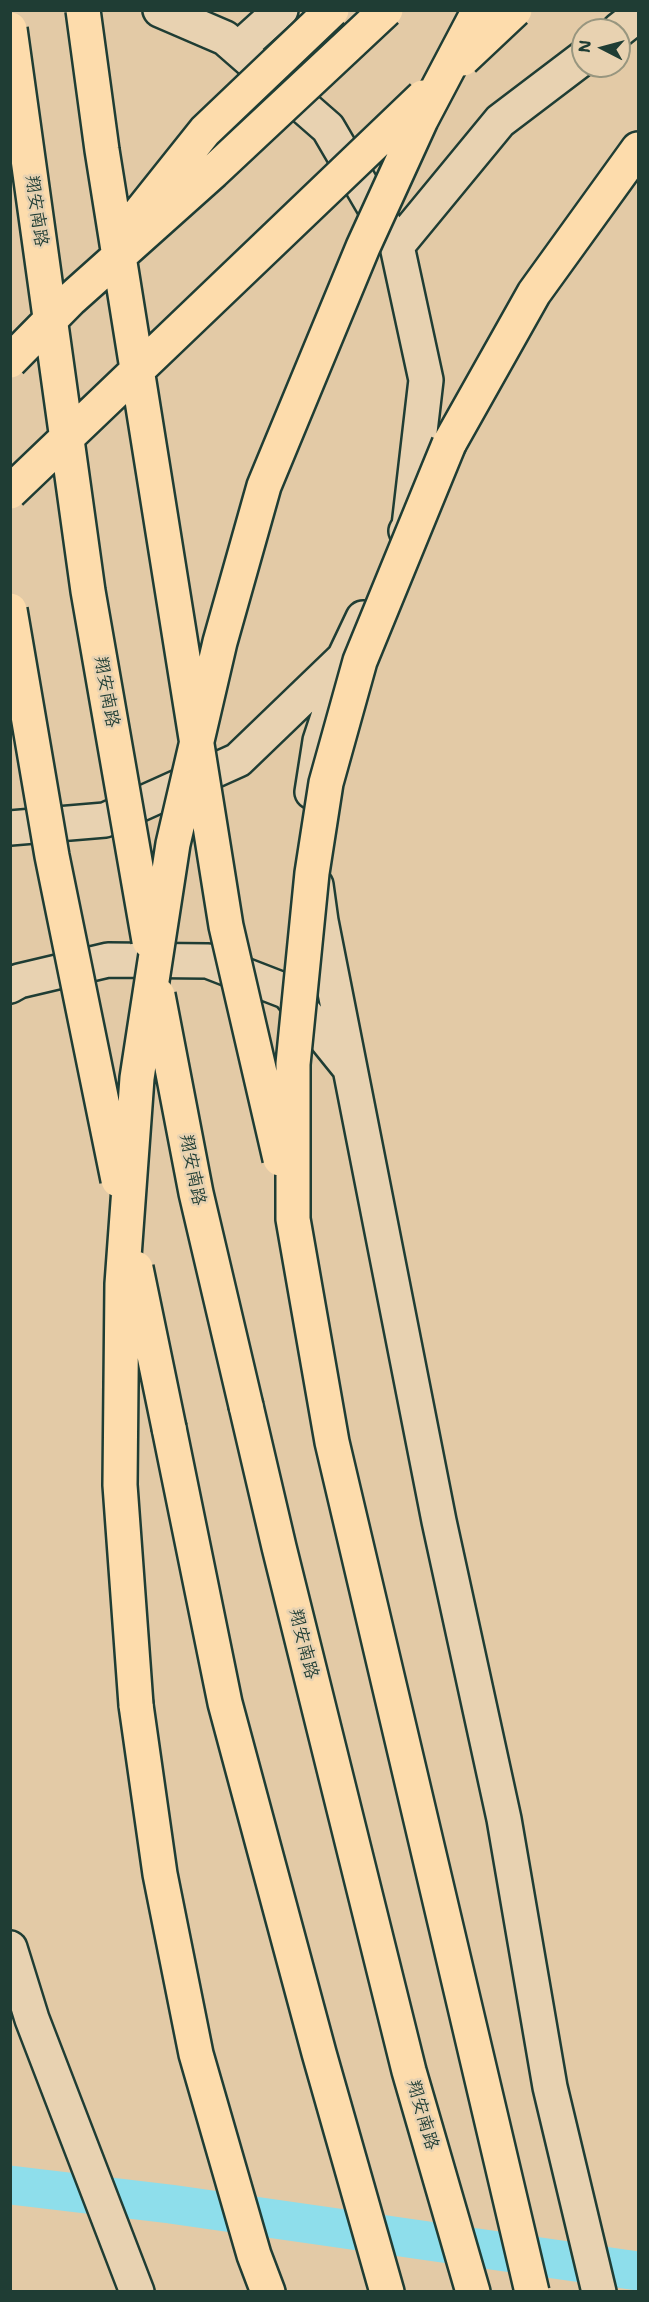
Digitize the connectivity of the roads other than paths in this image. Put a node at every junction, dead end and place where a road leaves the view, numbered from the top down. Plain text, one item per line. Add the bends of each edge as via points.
1 (83, 10) edge
2 (160, 10) edge
3 (281, 10) edge
4 (332, 10) edge
5 (386, 10) edge
6 (479, 10) edge
7 (515, 10) edge
8 (10, 29) edge
9 (238, 49) junction
10 (571, 67) edge
11 (639, 149) edge
12 (397, 246) junction
13 (71, 299) junction
14 (10, 361) edge
15 (10, 492) edge
16 (10, 610) edge
17 (353, 638) junction
18 (10, 828) edge
19 (10, 986) edge
20 (350, 1068) junction
21 (293, 1219) junction
22 (10, 1948) edge
23 (137, 2292) edge
24 (268, 2292) edge
25 (387, 2292) edge
26 (473, 2292) edge
27 (532, 2292) edge
28 (599, 2292) edge

1 - 21 highway, bridge via 226,926
2 - 9 main road via 225,38
3 - 9 main road
4 - 13 highway, bridge via 205,131
5 - 13 highway, bridge
6 - 24 highway, bridge via 421,120 373,226 264,486 220,642 173,844 137,1078 122,1284 120,1485 136,1705 160,1874 196,2054
7 - 15 highway, bridge
8 - 26 highway, 翔安南路, bridge via 94,626 194,1182 409,2071
9 - 12 main road via 328,128
10 - 12 main road via 500,121
11 - 21 highway, bridge via 534,293 449,444 360,661 326,783 312,873 293,1064
12 - 17 main road via 426,380 409,526
13 - 14 highway, bridge
16 - 25 highway, bridge via 52,856 225,1703
17 - 18 main road via 344,658 238,760 105,820
17 - 20 main road via 320,741 307,820 321,921
19 - 20 main road via 108,960 208,961 288,992
20 - 28 main road via 504,1819 550,2087
21 - 27 highway, bridge via 332,1442
22 - 23 main road via 32,2019

